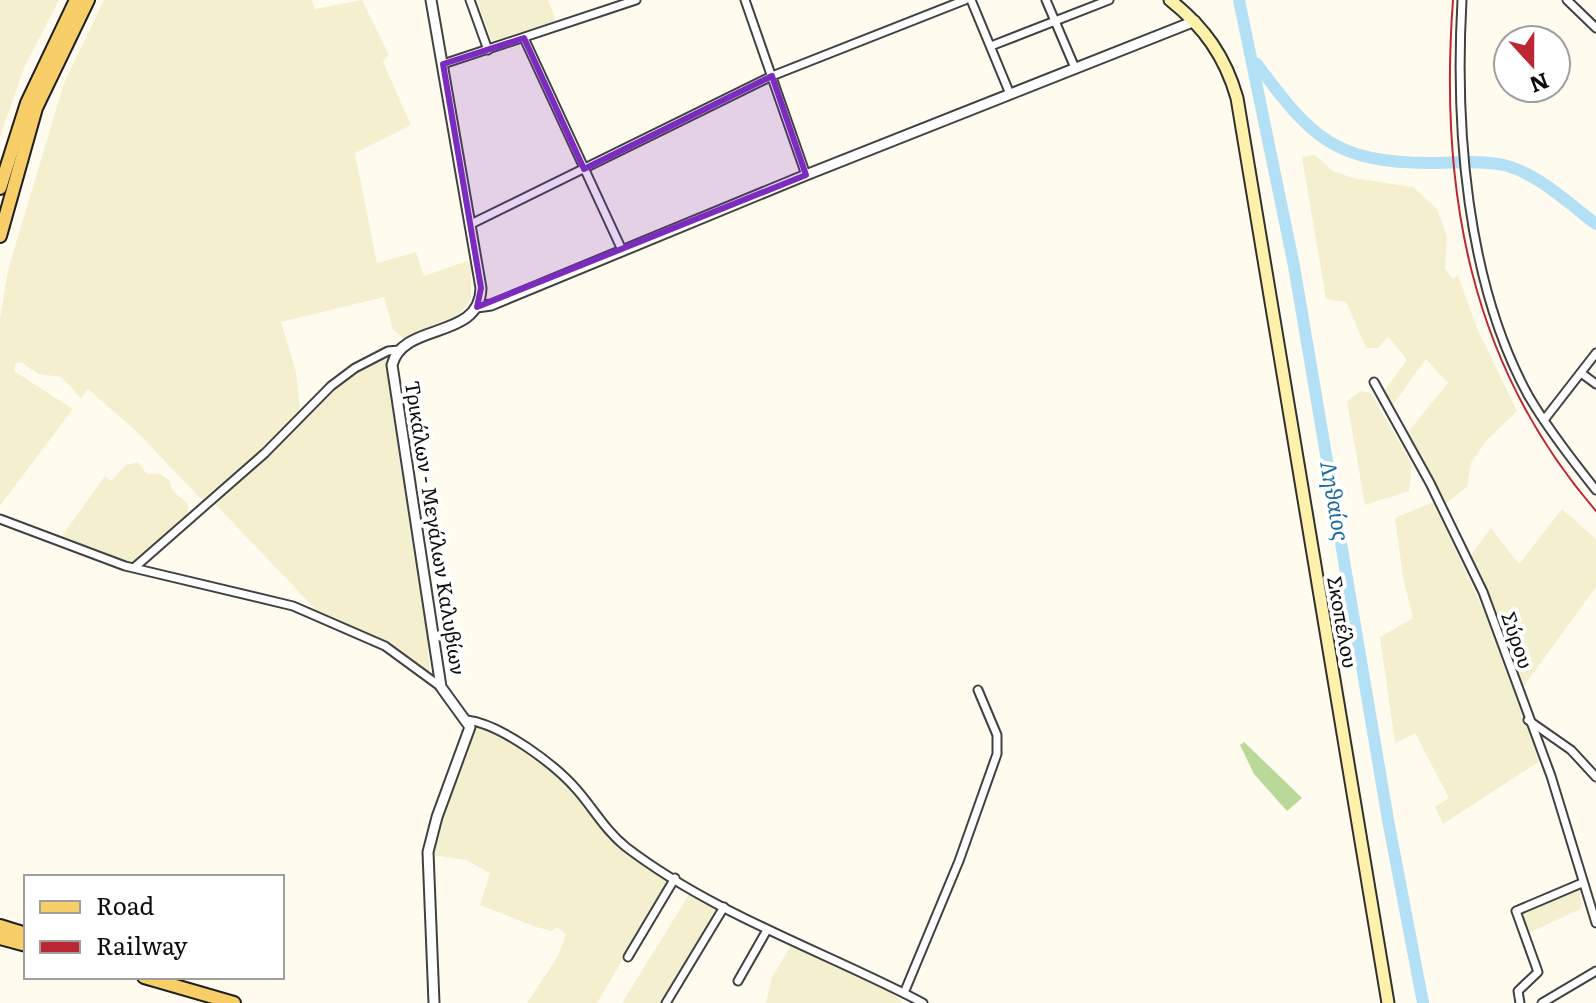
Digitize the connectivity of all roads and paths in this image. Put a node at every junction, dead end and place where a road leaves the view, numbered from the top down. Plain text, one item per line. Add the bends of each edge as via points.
1 (76, 0) edge
2 (88, 0) edge
3 (431, 0) edge
4 (470, 0) edge
5 (636, 0) edge
6 (745, 0) edge
7 (968, 0) edge
8 (1046, 0) edge
9 (1109, 0) edge
10 (1170, 0) edge
11 (1462, 0) edge
12 (1567, 0) edge
13 (616, 3) edge
14 (1055, 21) junction
15 (1195, 21) junction
16 (1596, 28) edge
17 (524, 38) junction
18 (991, 46) junction
19 (488, 50) junction
20 (443, 64) junction
21 (1075, 68) junction
22 (772, 76) junction
23 (1010, 94) junction
24 (584, 169) junction
25 (806, 175) junction
26 (0, 188) edge
27 (471, 224) junction
28 (0, 236) edge
29 (622, 250) junction
30 (477, 307) junction
31 (399, 350) junction
32 (1596, 353) edge
33 (1581, 373) junction
34 (1374, 382) dead end
35 (1596, 384) edge
36 (1544, 420) junction
37 (1596, 490) edge
38 (0, 519) edge
39 (135, 567) junction
40 (441, 687) junction
41 (978, 690) dead end
42 (467, 720) junction
43 (1528, 720) junction
44 (1596, 777) edge
45 (675, 878) junction
46 (1582, 883) junction
47 (724, 907) junction
48 (1596, 923) edge
49 (0, 926) edge
50 (767, 930) junction
51 (24, 933) edge
52 (0, 938) edge
53 (24, 944) edge
54 (628, 957) dead end
55 (1596, 971) edge
56 (151, 979) edge
57 (738, 981) dead end
58 (904, 993) junction
59 (234, 1003) edge
60 (434, 1003) edge
61 (666, 1003) edge
62 (923, 1003) edge
63 (1388, 1003) edge
64 (1520, 1003) edge
65 (1542, 1003) edge

1 - 26 main road via 27,103
2 - 28 main road via 36,108
3 - 20 street
4 - 19 street
5 - 13 street
6 - 22 street
7 - 18 street
7 - 22 street
8 - 14 street
9 - 14 street
10 - 15 main road, Σκοπέλου
11 - 36 street via 1460,79 1478,250 1491,306 1516,370
12 - 16 street
13 - 17 street
14 - 18 street
14 - 21 street
15 - 21 street
15 - 63 main road, Σκοπέλου via 1218,50 1237,98
17 - 19 street
17 - 24 street
18 - 23 street
19 - 20 street
20 - 27 street
21 - 23 street
22 - 24 street
22 - 25 street
23 - 25 street
24 - 27 street
24 - 29 street
25 - 29 street
27 - 30 street via 481,288
29 - 30 street
30 - 31 street via 463,320
31 - 39 street via 355,368 331,386 265,453
31 - 40 street, Τρικάλων - Μεγάλων Καλυβίων via 393,374
32 - 33 street
33 - 35 street
33 - 36 street
34 - 43 street, Σύρου via 1475,573
36 - 37 street
38 - 39 street
39 - 40 street via 293,606 385,646
40 - 42 street, Τρικάλων - Μεγάλων Καλυβίων
41 - 58 street via 997,735 997,754
42 - 45 street via 487,725 546,762 572,784 619,841
42 - 60 street via 469,733 428,852
43 - 44 street via 1571,750
43 - 46 street, Σύρου via 1551,776
45 - 47 street
45 - 54 street
46 - 48 street, Σύρου
46 - 64 street via 1516,911 1538,972 1518,991
47 - 50 street
47 - 61 street
49 - 51 main road
50 - 57 street
50 - 58 street
52 - 53 main road
55 - 65 street
56 - 59 main road
58 - 62 street

